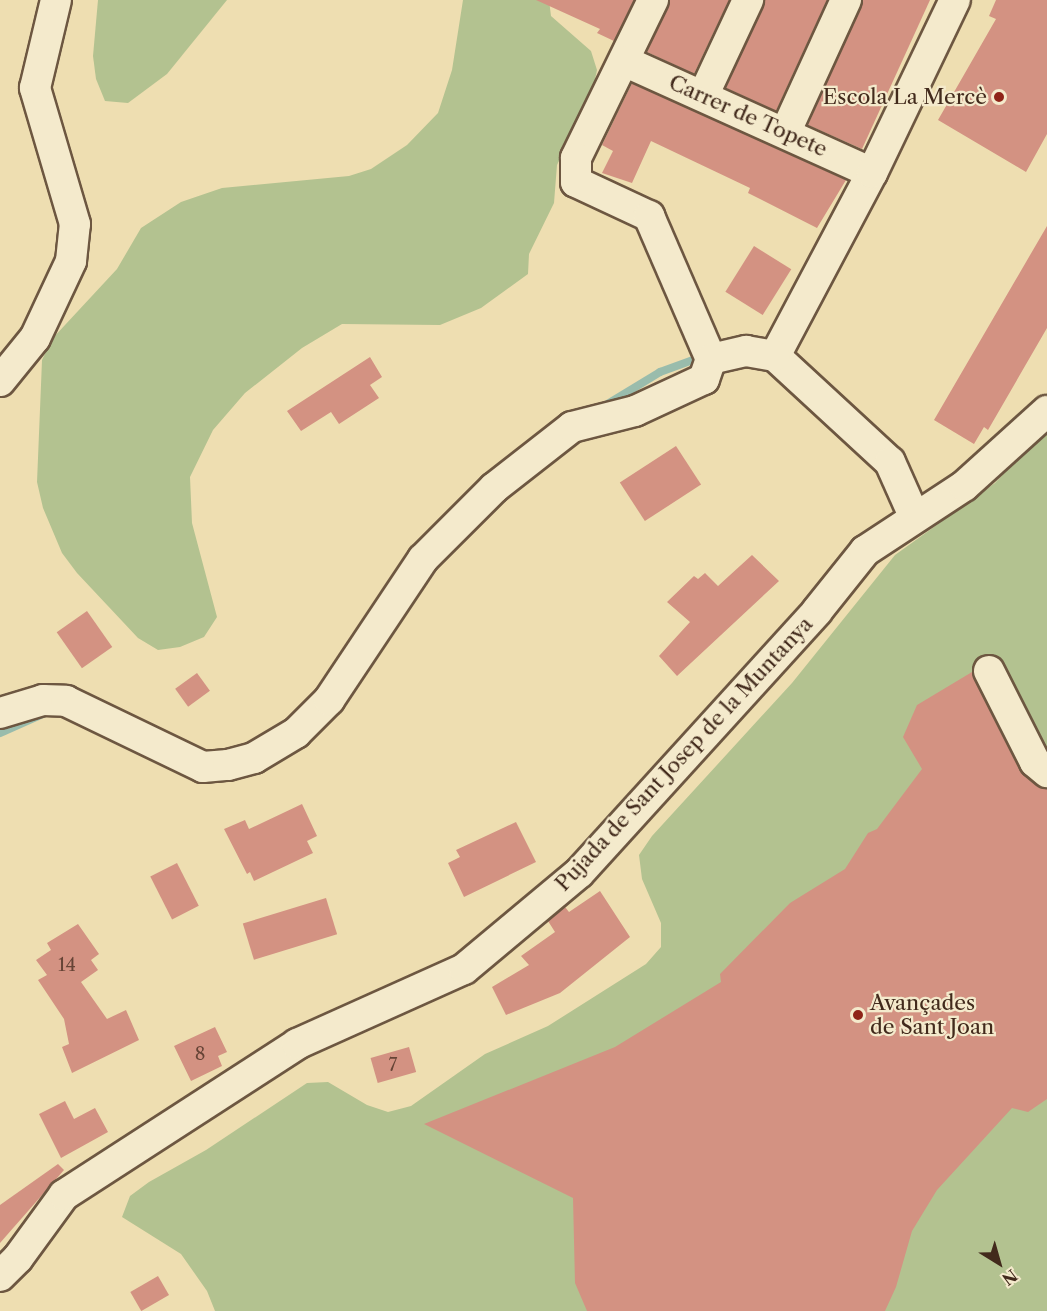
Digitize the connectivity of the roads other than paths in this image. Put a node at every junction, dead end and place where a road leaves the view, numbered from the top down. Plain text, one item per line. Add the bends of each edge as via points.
1 (56, 0) edge
2 (653, 0) edge
3 (748, 0) edge
4 (846, 0) edge
5 (955, 0) edge
6 (624, 61) junction
7 (704, 94) junction
8 (786, 131) junction
9 (872, 173) junction
10 (775, 356) junction
11 (711, 359) junction
12 (0, 381) edge
13 (1047, 411) edge
14 (914, 516) junction
15 (989, 671) dead end
16 (0, 713) edge
17 (1047, 772) edge
18 (0, 1276) edge

1 - 12 street via 35,88 75,224 71,261 35,338
2 - 6 street
3 - 7 street
4 - 8 street
5 - 9 street
6 - 7 street, Carrer de Topete
6 - 11 street via 576,158 576,182 649,216
7 - 8 street, Carrer de Topete
8 - 9 street, Carrer de Topete
9 - 10 street
10 - 11 street via 746,351
10 - 14 street via 890,462
11 - 16 street via 704,379 635,411 572,427 494,488 423,559 329,700 296,733 269,750 228,765 203,767 66,701 43,700
13 - 14 street, Pujada de Sant Josep de la Muntanya via 964,486
14 - 18 street, Pujada de Sant Josep de la Muntanya via 865,551 817,611 579,873 464,969 297,1044 64,1195
15 - 17 street via 1035,762

